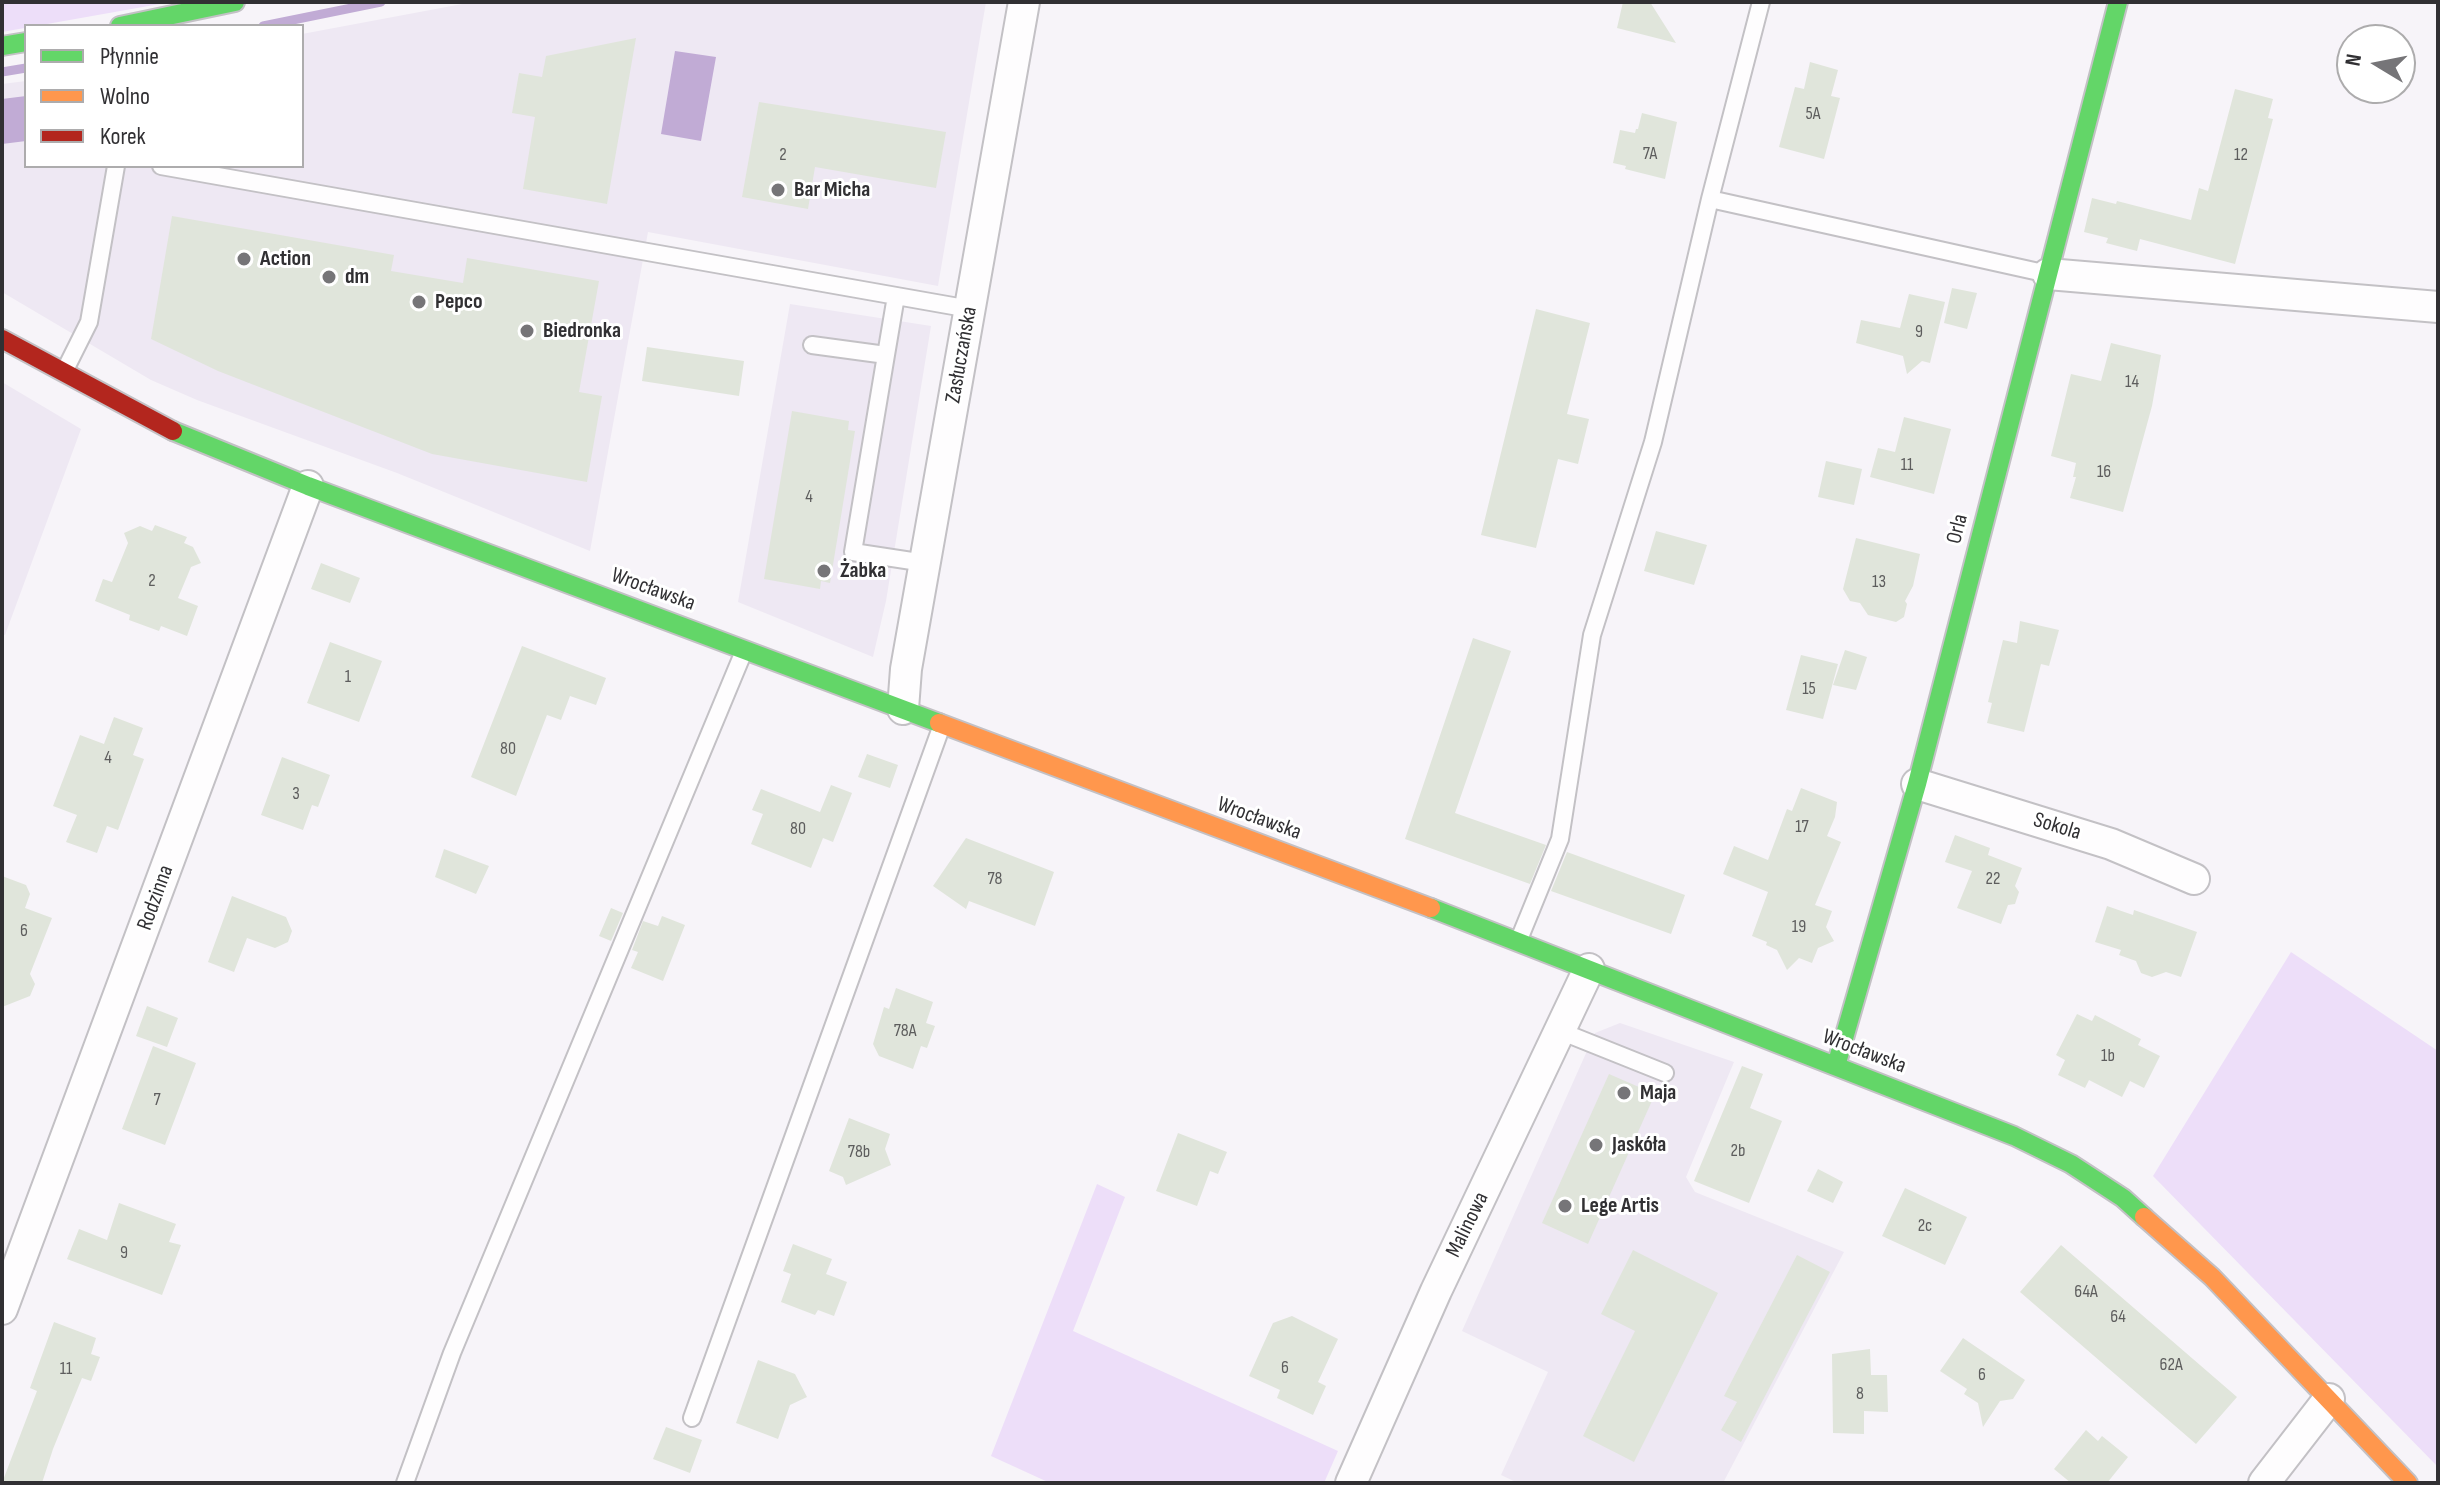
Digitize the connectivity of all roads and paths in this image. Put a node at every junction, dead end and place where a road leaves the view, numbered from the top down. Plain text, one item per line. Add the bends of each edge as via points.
1 (235, 2) edge
2 (1024, 2) edge
3 (1761, 2) edge
4 (2118, 2) edge
5 (130, 24) edge
6 (24, 42) edge
7 (2, 46) edge
8 (116, 168) edge
9 (172, 168) edge
10 (1710, 199) junction
11 (2048, 274) junction
12 (896, 296) junction
13 (2438, 307) edge
14 (970, 309) junction
15 (2, 339) edge
16 (812, 345) dead end
17 (886, 355) junction
18 (63, 374) junction
19 (308, 486) junction
20 (925, 563) junction
21 (745, 649) junction
22 (903, 709) junction
23 (942, 725) junction
24 (1917, 784) junction
25 (2194, 879) dead end
26 (1518, 942) junction
27 (1589, 969) junction
28 (1560, 1031) junction
29 (1836, 1066) junction
30 (1665, 1073) dead end
31 (2, 1309) edge
32 (2329, 1399) junction
33 (692, 1418) dead end
34 (405, 1483) edge
35 (1351, 1483) edge
36 (2264, 1483) edge
37 (2408, 1483) edge

1 - 5 street
2 - 14 street, Zasłuczańska
3 - 10 lane
4 - 11 street, Orla
6 - 7 street
8 - 18 lane via 89,322
9 - 12 lane
10 - 11 lane
10 - 26 lane via 1653,442 1592,635 1560,839
11 - 13 street
11 - 24 street, Orla
12 - 14 lane
12 - 17 lane
14 - 20 street, Zasłuczańska
15 - 18 street, Wrocławska
16 - 17 lane
17 - 20 lane via 853,552
18 - 19 street, Wrocławska via 166,428
19 - 21 street, Wrocławska
19 - 31 street, Rodzinna
20 - 22 street, Zasłuczańska
21 - 22 street, Wrocławska
21 - 34 lane via 452,1353
22 - 23 street, Wrocławska
23 - 26 street, Wrocławska
23 - 33 lane
24 - 25 street, Sokola via 2111,844
24 - 29 street, Orla
26 - 27 street, Wrocławska
27 - 28 street, Malinowa
27 - 29 street, Wrocławska
28 - 30 lane
28 - 35 street, Malinowa
29 - 32 street, Wrocławska via 2014,1136 2123,1198 2212,1277
32 - 36 street
32 - 37 street, Wrocławska

